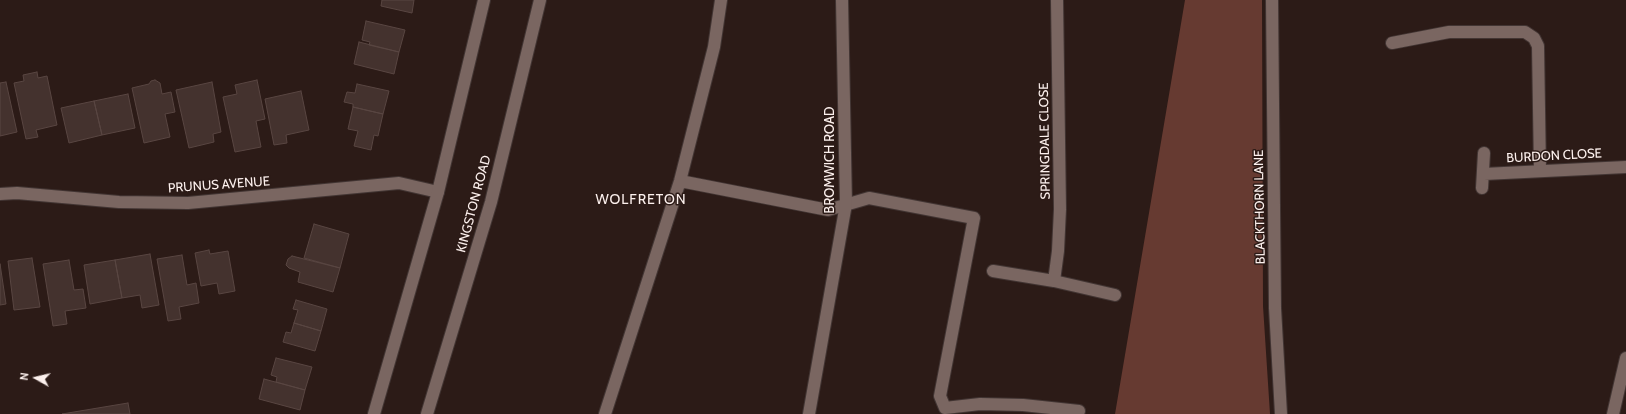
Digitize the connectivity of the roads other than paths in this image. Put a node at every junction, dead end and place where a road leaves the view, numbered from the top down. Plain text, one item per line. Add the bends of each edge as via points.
1 (484, 0) edge
2 (540, 0) edge
3 (721, 0) edge
4 (842, 0) edge
5 (1057, 0) edge
6 (1272, 0) edge
7 (1392, 44) dead end
8 (1484, 153) dead end
9 (1626, 167) edge
10 (1540, 171) junction
11 (1484, 174) junction
12 (680, 181) junction
13 (1482, 188) dead end
14 (438, 192) junction
15 (0, 194) edge
16 (846, 204) junction
17 (993, 271) dead end
18 (1054, 281) junction
19 (1115, 295) dead end
20 (1626, 358) edge
21 (943, 411) edge
22 (1080, 411) dead end
23 (374, 414) edge
24 (427, 414) edge
25 (605, 414) edge
26 (809, 414) edge
27 (1281, 414) edge
28 (1613, 414) edge

1 - 14 street
2 - 24 street, KINGSTON ROAD via 491,202
3 - 12 street via 714,47
4 - 16 street, BROMWICH ROAD
5 - 18 street, SPRINGDALE CLOSE via 1060,209
6 - 27 street, BLACKTHORN LANE via 1275,308
7 - 10 street via 1449,32 1525,32 1534,38 1538,46
8 - 11 street
9 - 10 street, BURDON CLOSE
10 - 11 street, BURDON CLOSE
11 - 13 street
12 - 16 street via 828,210
12 - 25 street
14 - 15 street, PRUNUS AVENUE via 400,183 188,203 119,202 18,193
14 - 23 street
16 - 21 street via 869,198 974,218 940,396
16 - 26 street, BROMWICH ROAD
17 - 18 street
18 - 19 street
20 - 28 street
21 - 22 street via 980,404 1023,405

